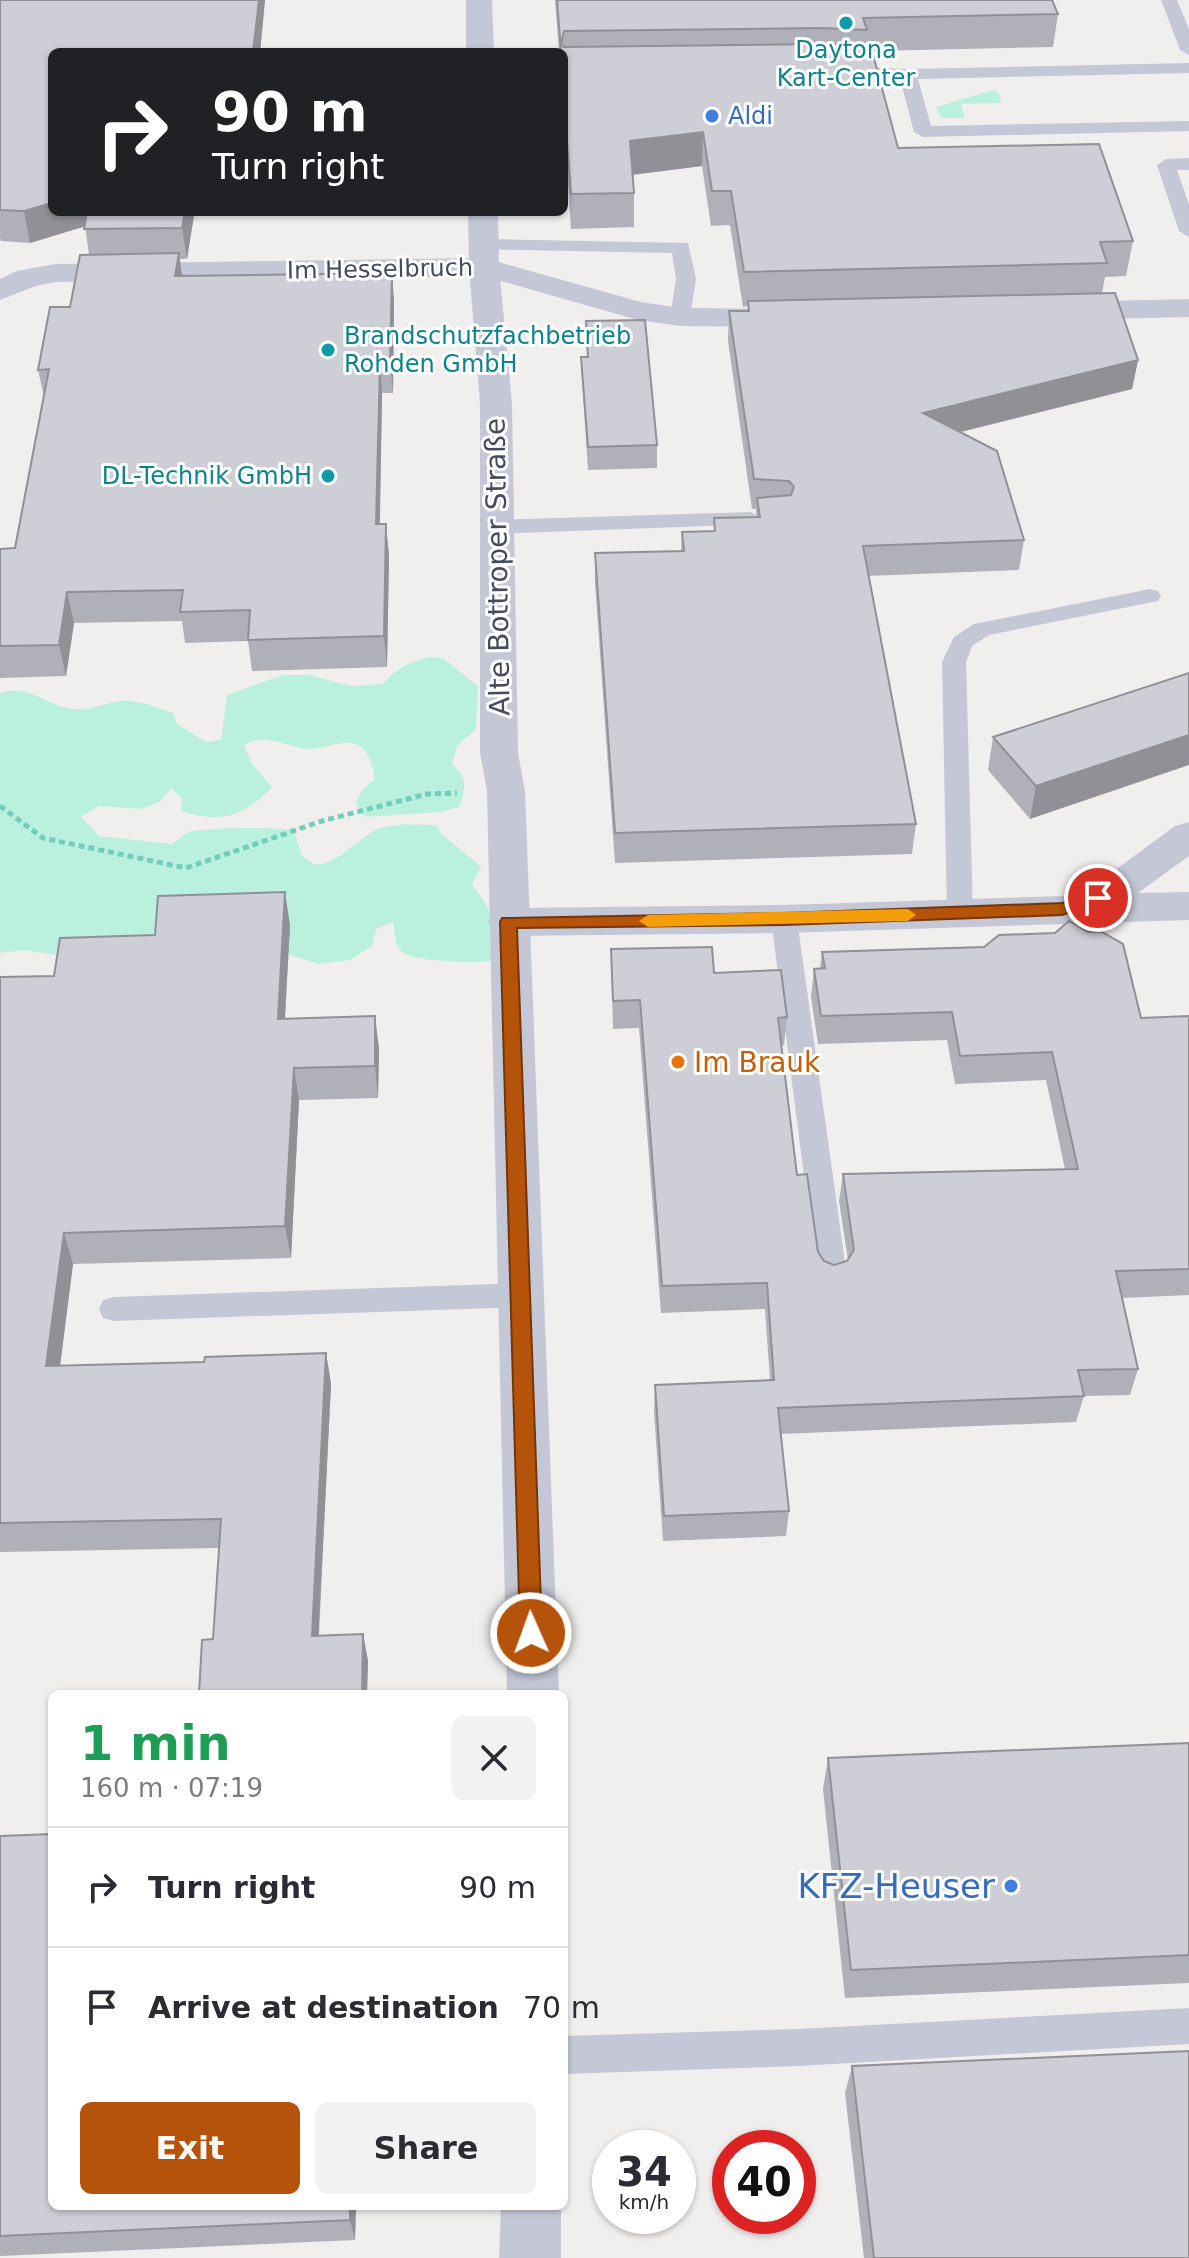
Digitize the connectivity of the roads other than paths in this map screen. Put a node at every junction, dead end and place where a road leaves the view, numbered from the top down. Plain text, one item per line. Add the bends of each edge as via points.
1 (479, 0) edge
2 (1169, 0) edge
3 (480, 48) edge
4 (1189, 50) edge
5 (1189, 68) edge
6 (819, 69) edge
7 (908, 74) junction
8 (1189, 126) edge
9 (1189, 164) edge
10 (1189, 231) edge
11 (484, 241) edge
12 (0, 291) edge
13 (1189, 308) edge
14 (1025, 312) edge
15 (680, 317) junction
16 (819, 317) edge
17 (778, 518) edge
18 (496, 527) junction
19 (1150, 596) dead end
20 (1189, 836) edge
21 (1189, 906) edge
22 (1062, 909) junction
23 (960, 914) junction
24 (784, 919) junction
25 (508, 922) junction
26 (832, 1277) edge
27 (521, 1295) junction
28 (114, 1309) dead end
29 (533, 1690) edge
30 (1189, 2026) edge
31 (568, 2055) edge
32 (531, 2210) edge
33 (530, 2258) edge

1 - 3 street
2 - 4 lane
5 - 7 lane
6 - 7 lane
7 - 8 lane via 923,132
9 - 10 lane via 1166,165
11 - 12 street, Im Hesselbruch via 55,273
11 - 15 street, Im Hesselbruch via 600,302
11 - 15 lane via 681,247 686,279
11 - 18 street, Alte Bottroper Straße via 496,404
13 - 14 street
15 - 16 street, Im Hesselbruch
17 - 18 lane
18 - 25 street, Alte Bottroper Straße
19 - 23 lane via 982,629 962,642 954,662
20 - 22 street via 1125,883
21 - 22 street
22 - 23 street
23 - 24 street
24 - 25 street
24 - 26 lane
25 - 27 street, Alte Bottroper Straße
27 - 28 lane
27 - 29 street, Alte Bottroper Straße
30 - 31 lane via 729,2052
32 - 33 street

